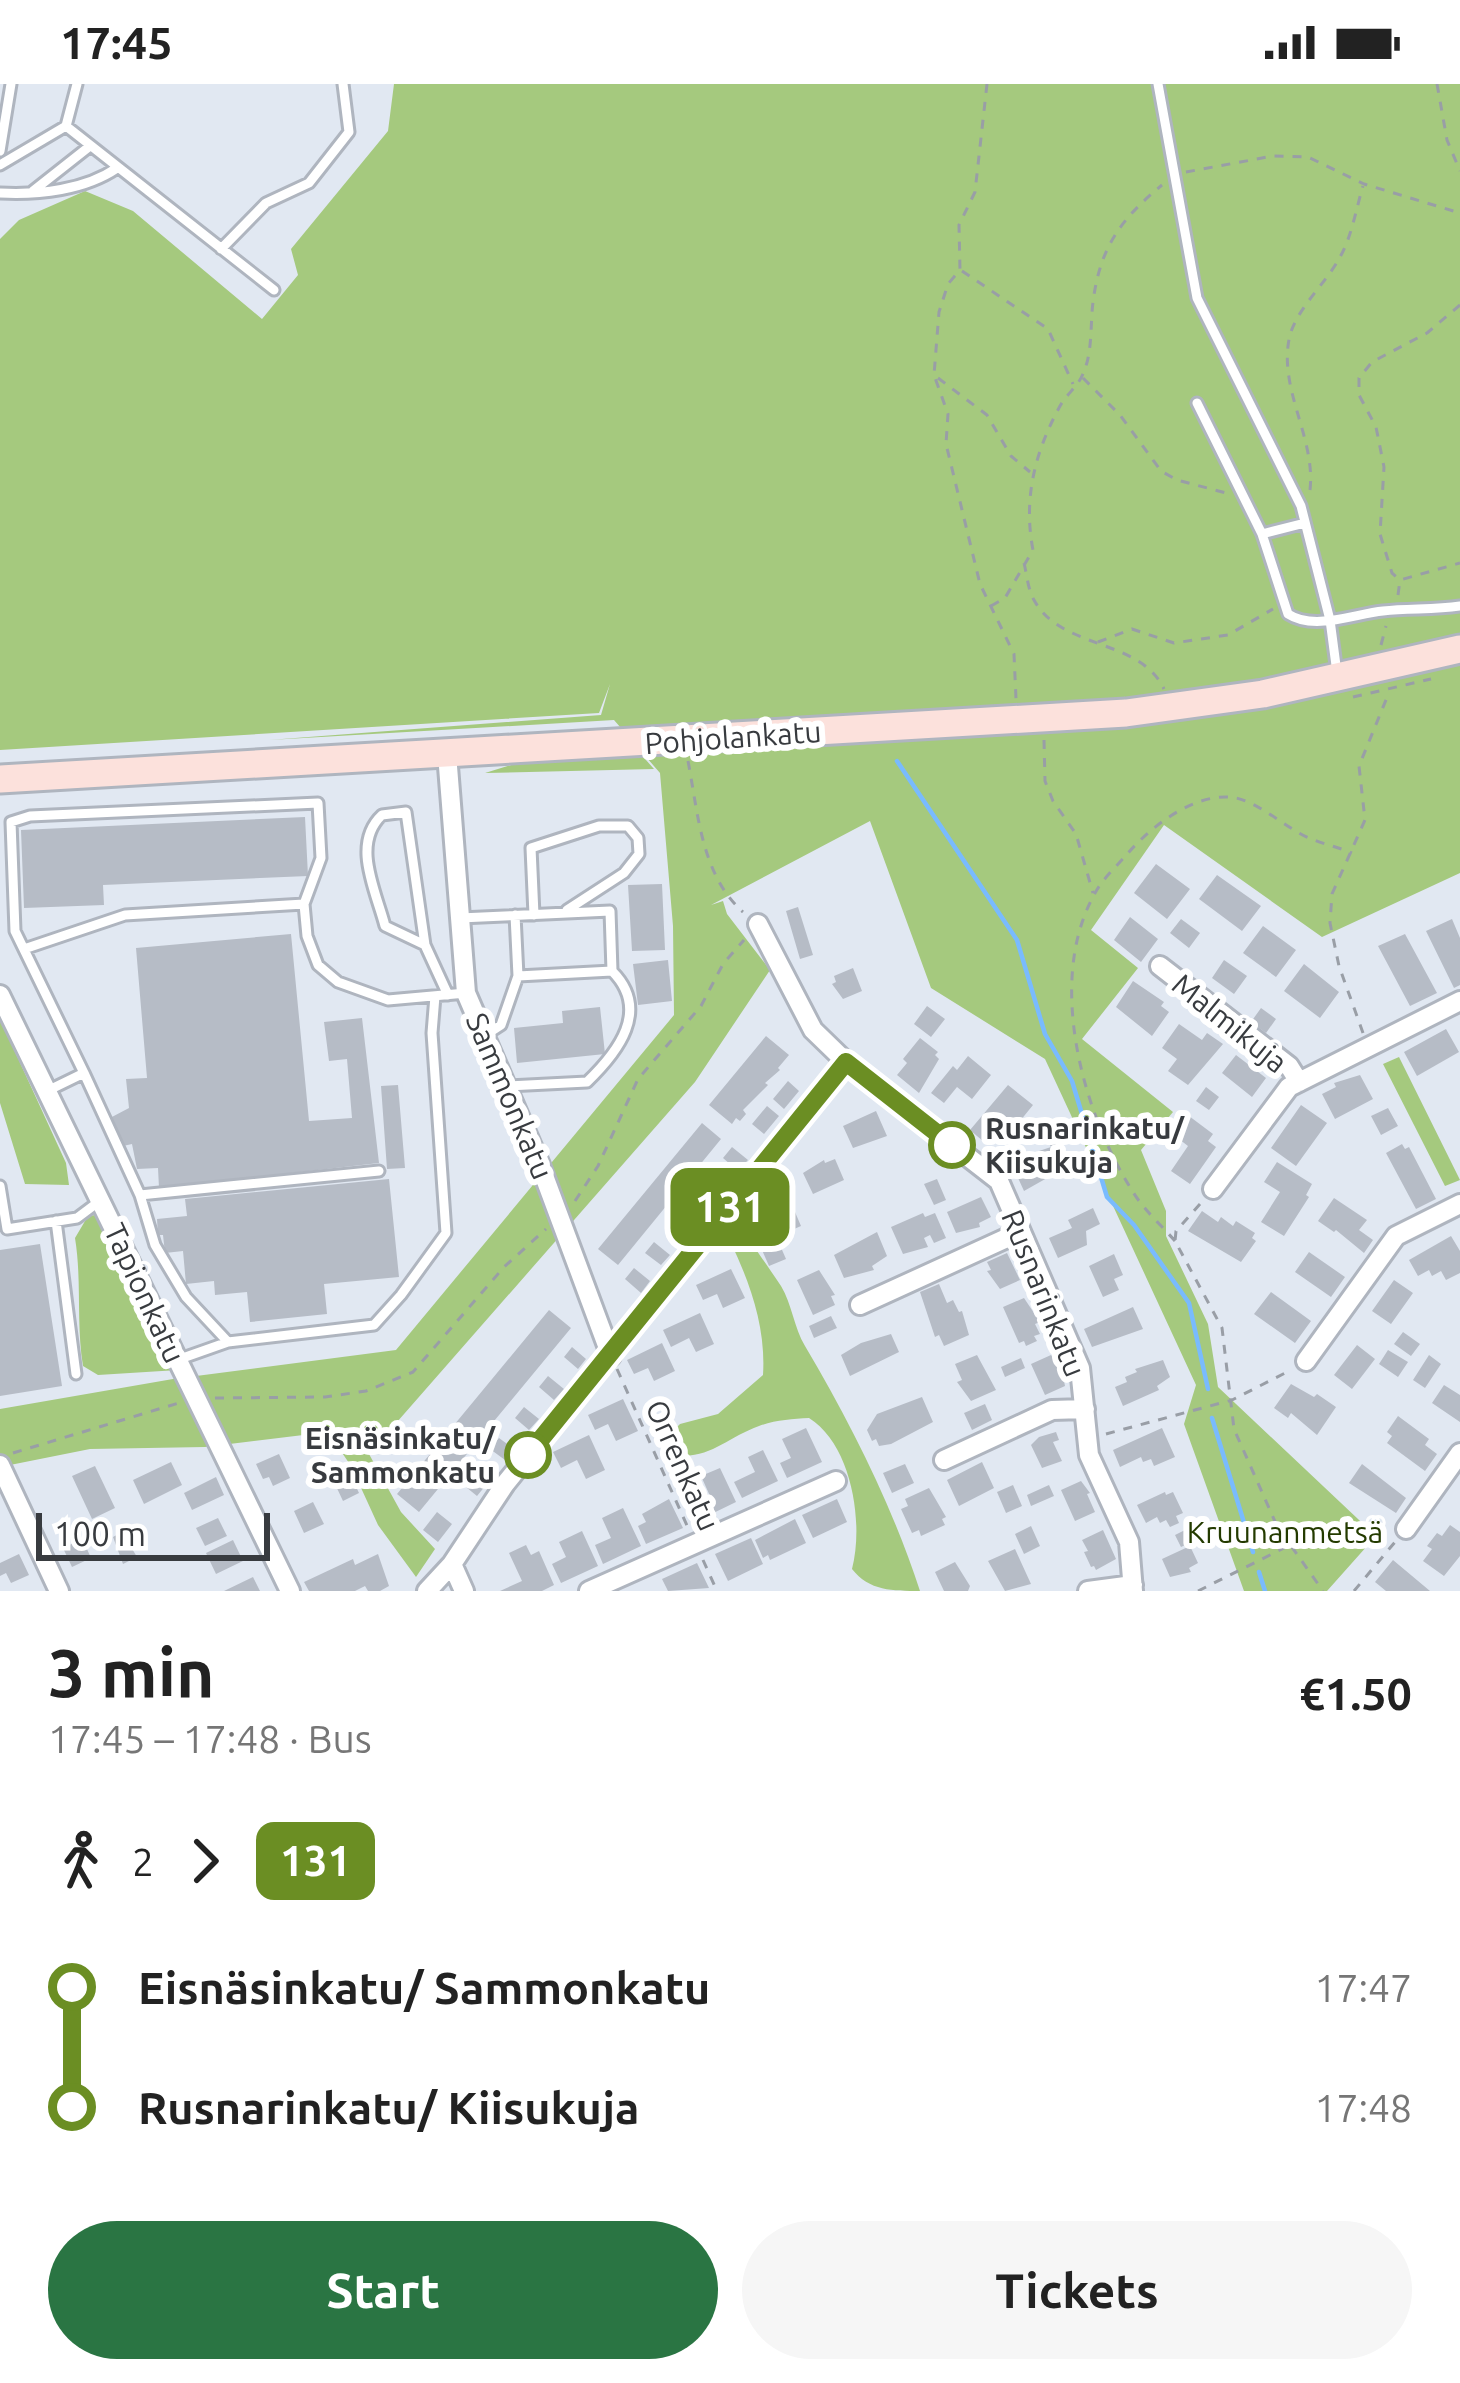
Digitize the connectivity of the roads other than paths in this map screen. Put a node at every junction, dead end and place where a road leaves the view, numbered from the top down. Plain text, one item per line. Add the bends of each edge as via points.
1 (76, 84) edge
2 (343, 84) edge
3 (1158, 84) edge
4 (7, 87) edge
5 (66, 126) junction
6 (90, 146) junction
7 (0, 151) edge
8 (0, 165) edge
9 (117, 168) junction
10 (0, 193) edge
11 (28, 194) junction
12 (221, 249) junction
13 (274, 290) dead end
14 (1197, 403) dead end
15 (1305, 523) junction
16 (1262, 534) junction
17 (1460, 606) edge
18 (1330, 620) junction
19 (1460, 650) edge
20 (1338, 678) junction
21 (447, 754) junction
22 (0, 778) edge
23 (304, 904) junction
24 (562, 913) junction
25 (535, 914) junction
26 (515, 915) junction
27 (460, 918) junction
28 (758, 925) road end
29 (425, 946) junction
30 (24, 949) junction
31 (1160, 966) dead end
32 (612, 971) junction
33 (518, 976) junction
34 (457, 994) junction
35 (0, 995) edge
36 (435, 996) junction
37 (1460, 1001) edge
38 (484, 1036) junction
39 (846, 1062) junction
40 (83, 1073) junction
41 (1299, 1082) junction
42 (506, 1085) junction
43 (47, 1091) junction
44 (379, 1171) dead end
45 (0, 1186) edge
46 (1213, 1190) road end
47 (140, 1195) junction
48 (101, 1200) junction
49 (1460, 1204) edge
50 (56, 1221) junction
51 (1020, 1232) junction
52 (860, 1305) dead end
53 (228, 1342) junction
54 (611, 1356) junction
55 (177, 1360) junction
56 (1306, 1361) road end
57 (76, 1374) dead end
58 (1085, 1409) junction
59 (1460, 1454) edge
60 (944, 1460) dead end
61 (0, 1461) edge
62 (836, 1481) dead end
63 (1406, 1529) road end
64 (452, 1564) junction
65 (1133, 1588) edge
66 (59, 1591) edge
67 (290, 1591) edge
68 (427, 1591) edge
69 (464, 1591) edge
70 (589, 1591) edge
71 (1088, 1591) edge

1 - 5 lane
2 - 12 lane via 349,132 309,183 266,203
3 - 15 lane via 1197,298
4 - 7 lane
5 - 6 lane
5 - 8 lane
6 - 9 lane
6 - 11 lane
9 - 11 lane via 99,181
9 - 12 lane
10 - 11 lane
12 - 13 lane
14 - 16 lane
15 - 16 lane
15 - 18 lane
16 - 18 lane via 1288,614
17 - 18 lane
18 - 20 lane
19 - 20 main road, Pohjolankatu
20 - 21 main road, Pohjolankatu via 1172,706
21 - 22 main road, Pohjolankatu
21 - 27 street, Sammonkatu
23 - 30 lane via 125,914
23 - 30 lane via 321,858 318,803 30,816 11,822 15,931
23 - 36 lane via 319,965 338,982 388,1000
24 - 25 lane
24 - 25 lane via 639,854 628,826 599,826 531,848
24 - 32 lane via 610,911
25 - 26 lane
26 - 27 lane
26 - 33 lane
27 - 34 street, Sammonkatu
28 - 39 street, Rusnarinkatu via 812,1030
29 - 29 lane via 406,812 382,815 369,832 366,857 385,926
29 - 34 lane
30 - 40 lane
31 - 41 street, Malmikuja
32 - 33 lane
32 - 42 lane via 625,984 629,1016 619,1051 587,1082
33 - 38 lane via 502,1025
34 - 36 lane
34 - 38 street, Sammonkatu
35 - 43 street, Tapionkatu
36 - 53 lane via 446,1233 374,1324
37 - 41 street
38 - 42 street, Sammonkatu
39 - 51 street, Rusnarinkatu via 999,1181
39 - 54 street
40 - 43 lane
40 - 47 lane
41 - 46 street
42 - 54 street, Sammonkatu
43 - 48 street, Tapionkatu
44 - 47 lane
45 - 50 lane via 7,1229
47 - 53 lane via 154,1245 186,1298
48 - 50 lane via 77,1218
48 - 55 street, Tapionkatu
49 - 56 street via 1396,1236
50 - 57 lane
51 - 52 street
51 - 58 street, Rusnarinkatu via 1080,1367
53 - 55 lane
54 - 64 street via 505,1484
55 - 67 street, Tapionkatu
58 - 60 street via 1052,1410
58 - 65 street, Rusnarinkatu via 1089,1455 1129,1542
59 - 63 street
61 - 66 street
62 - 70 street
64 - 68 street
64 - 69 street
65 - 71 street

